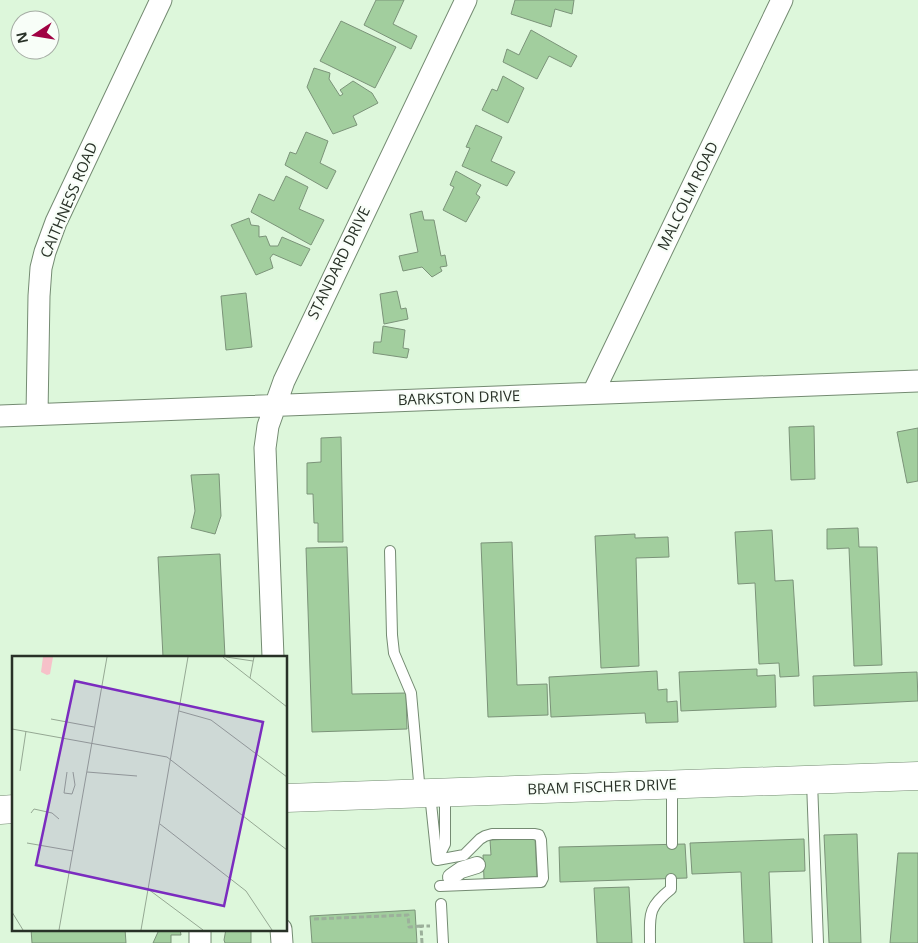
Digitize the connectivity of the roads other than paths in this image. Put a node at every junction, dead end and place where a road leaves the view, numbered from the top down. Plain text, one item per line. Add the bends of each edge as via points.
1 (161, 0) edge
2 (466, 0) edge
3 (782, 0) edge
4 (918, 381) edge
5 (593, 392) junction
6 (274, 404) junction
7 (37, 414) junction
8 (0, 416) edge
9 (390, 551) dead end
10 (273, 656) edge
11 (918, 776) edge
12 (812, 780) junction
13 (672, 784) junction
14 (432, 794) junction
15 (288, 798) edge
16 (445, 844) junction
17 (672, 844) dead end
18 (456, 856) junction
19 (437, 860) junction
20 (477, 865) dead end
21 (671, 879) dead end
22 (446, 881) joint
23 (441, 904) dead end
24 (200, 930) edge
25 (281, 930) edge
26 (200, 943) edge
27 (282, 943) edge
28 (442, 943) edge
29 (650, 943) edge
30 (818, 943) edge

1 - 7 street, CAITHNESS ROAD via 56,222 45,252 39,296
2 - 6 street, STANDARD DRIVE
3 - 5 street, MALCOLM ROAD
4 - 5 street, BARKSTON DRIVE
5 - 6 street, BARKSTON DRIVE
6 - 7 street, BARKSTON DRIVE
6 - 10 street, STANDARD DRIVE via 265,448
7 - 8 street, BARKSTON DRIVE
9 - 14 lane via 392,644 411,693
11 - 12 main road, BRAM FISCHER DRIVE
12 - 13 main road, BRAM FISCHER DRIVE
12 - 30 lane
13 - 14 main road, BRAM FISCHER DRIVE
13 - 17 lane
14 - 15 main road, BRAM FISCHER DRIVE
14 - 16 lane
14 - 19 lane
16 - 18 lane
16 - 19 lane
18 - 19 lane
18 - 22 lane via 464,855 480,839 492,834 539,835 543,878 537,883
20 - 22 street via 461,870
21 - 29 lane via 671,889 657,900 650,916
23 - 28 lane
24 - 26 street
25 - 27 street

